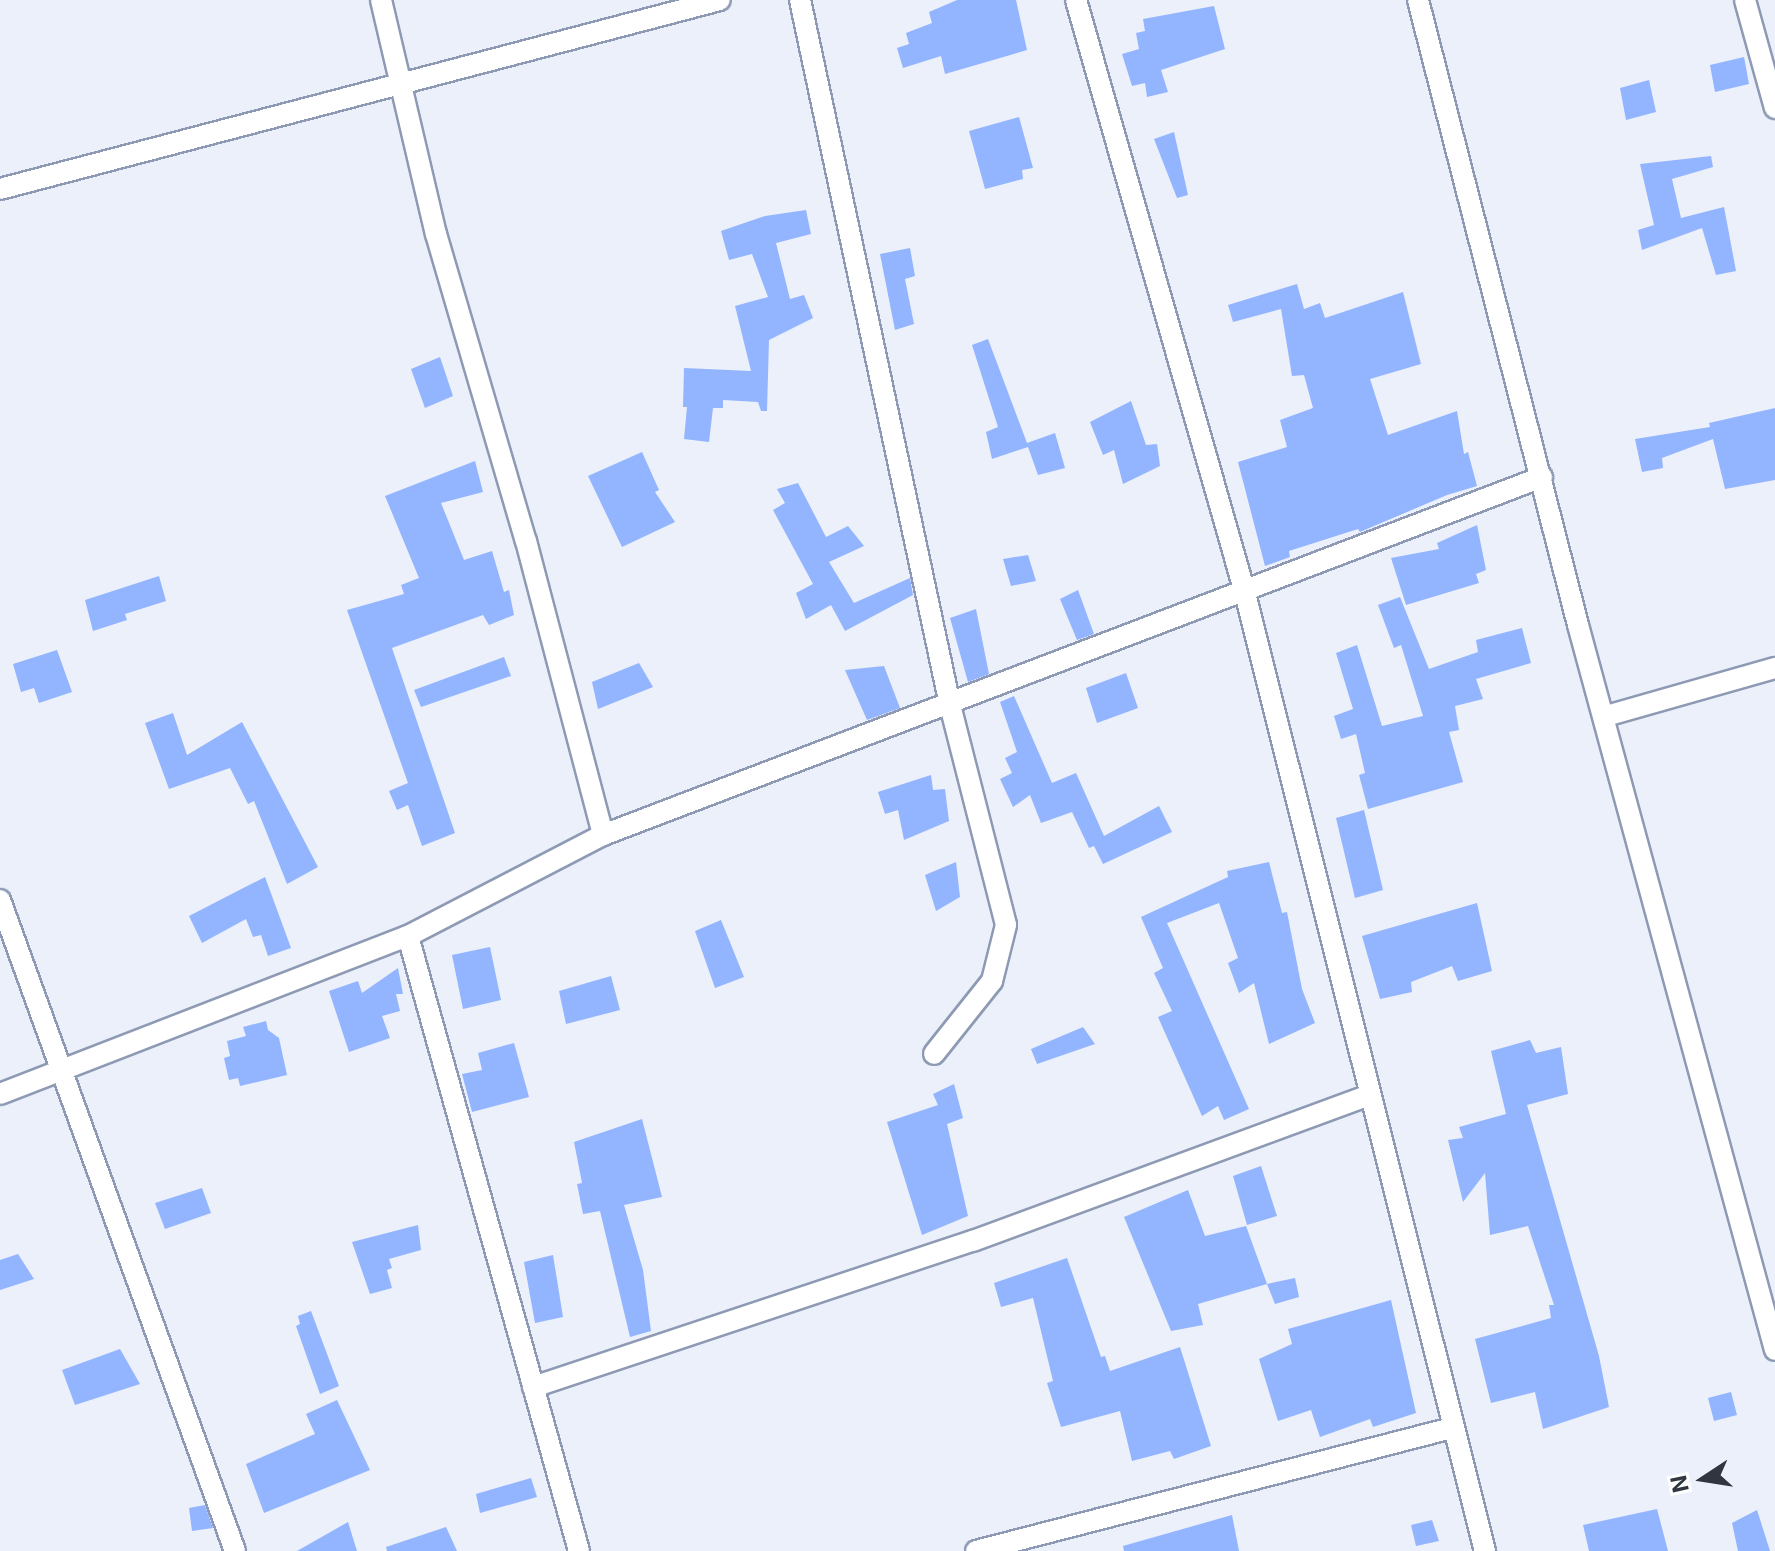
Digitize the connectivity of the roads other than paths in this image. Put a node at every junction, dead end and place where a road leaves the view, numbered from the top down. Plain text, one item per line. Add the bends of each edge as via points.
1 (381, 0) edge
2 (720, 0) edge
3 (800, 0) edge
4 (1076, 0) edge
5 (1418, 0) edge
6 (1745, 0) edge
7 (401, 85) junction
8 (1775, 108) edge
9 (0, 189) edge
10 (1542, 477) junction
11 (1245, 593) junction
12 (1775, 668) edge
13 (950, 705) junction
14 (1606, 716) junction
15 (603, 835) junction
16 (0, 900) edge
17 (408, 936) junction
18 (934, 1054) dead end
19 (63, 1068) junction
20 (0, 1094) edge
21 (1370, 1095) junction
22 (1775, 1350) edge
23 (533, 1387) junction
24 (1453, 1428) junction
25 (235, 1551) edge
26 (579, 1551) edge
27 (976, 1551) edge
28 (1485, 1551) edge

1 - 7 street
2 - 7 street
3 - 13 street
4 - 11 street
5 - 10 street
6 - 8 street
7 - 9 street
7 - 15 street via 436,234 526,541
10 - 11 street
10 - 14 street
11 - 13 street
11 - 21 street
12 - 14 street
13 - 15 street
13 - 18 street via 1006,925 992,981
14 - 22 street
15 - 17 street
16 - 19 street
17 - 19 street
17 - 23 street
19 - 20 street
19 - 25 street
21 - 23 street via 973,1241
21 - 24 street
23 - 26 street
24 - 27 street
24 - 28 street

